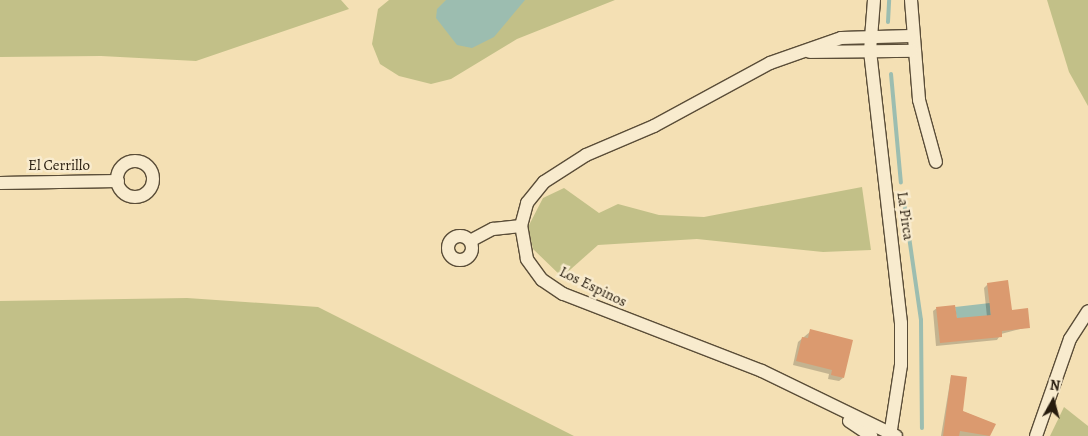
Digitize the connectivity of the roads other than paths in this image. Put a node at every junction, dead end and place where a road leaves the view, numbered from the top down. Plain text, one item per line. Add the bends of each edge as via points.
1 (874, 0) edge
2 (911, 0) edge
3 (869, 36) junction
4 (912, 36) junction
5 (870, 51) junction
6 (912, 51) junction
7 (800, 52) junction
8 (936, 162) dead end
9 (118, 181) dead end
10 (0, 183) edge
11 (521, 226) junction
12 (470, 241) dead end
13 (1088, 312) edge
14 (831, 408) junction
15 (892, 435) edge
16 (871, 436) edge
17 (1036, 436) edge

1 - 3 street, La Pirca
2 - 4 street
3 - 4 street, Los Espinos
3 - 5 street, La Pirca
3 - 7 street, Los Espinos via 841,38
4 - 6 street
5 - 6 street, Los Espinos
5 - 7 street, Los Espinos
5 - 15 street, La Pirca via 901,323 901,364
6 - 8 street
7 - 11 street, Los Espinos via 770,63 654,126 586,155 544,182 527,203
9 - 10 street, El Cerrillo
11 - 12 street via 493,229
11 - 14 street, Los Espinos via 527,259 542,280 563,294 762,371
13 - 17 street via 1070,340
14 - 15 street, Los Espinos
14 - 16 street, Los Espinos

